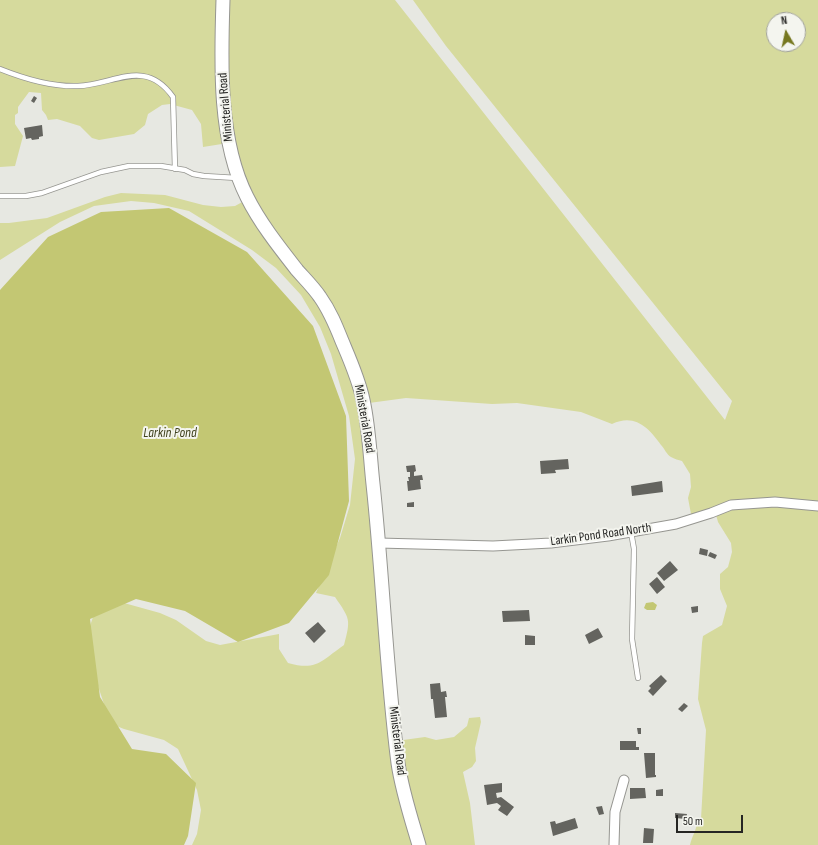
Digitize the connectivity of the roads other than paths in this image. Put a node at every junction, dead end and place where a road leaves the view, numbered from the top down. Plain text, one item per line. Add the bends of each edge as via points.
1 (223, 0) edge
2 (0, 70) edge
3 (175, 169) junction
4 (239, 178) junction
5 (0, 196) edge
6 (818, 506) edge
7 (631, 532) junction
8 (380, 543) junction
9 (638, 678) dead end
10 (624, 780) dead end
11 (418, 845) edge
12 (614, 845) edge

1 - 4 main road, Ministerial Road via 226,121 230,149
2 - 3 lane via 45,84 78,86 125,76 152,77 173,97
3 - 4 lane via 204,176
3 - 5 lane via 160,166 129,166 101,172 42,193
4 - 8 main road, Ministerial Road via 260,219 327,307 348,354 363,398
6 - 7 street, Larkin Pond Road North via 775,502 731,504 683,522
7 - 8 street, Larkin Pond Road North via 551,543 494,546
7 - 9 lane via 634,549 632,639
8 - 11 main road, Ministerial Road via 394,730 403,787
10 - 12 street via 614,812

